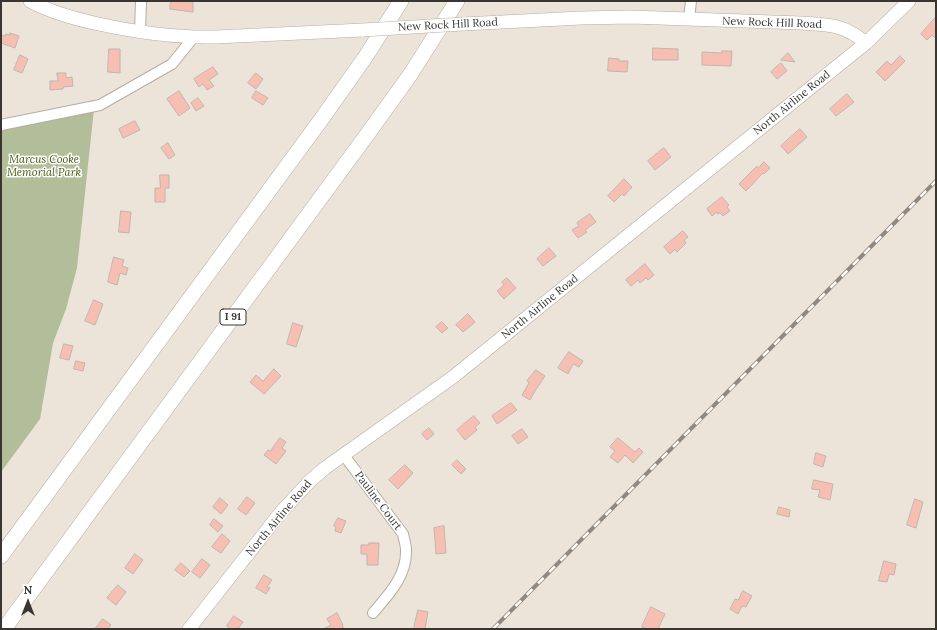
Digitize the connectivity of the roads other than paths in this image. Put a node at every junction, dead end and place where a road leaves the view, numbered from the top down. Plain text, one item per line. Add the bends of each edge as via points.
1 (30, 1) edge
2 (141, 1) edge
3 (401, 1) edge
4 (458, 1) edge
5 (691, 1) edge
6 (909, 1) edge
7 (689, 19) junction
8 (140, 32) junction
9 (193, 38) junction
10 (866, 43) junction
11 (1, 125) edge
12 (343, 454) junction
13 (1, 556) edge
14 (373, 613) dead end
15 (4, 629) edge
16 (189, 629) edge

1 - 8 main road, New Rock Hill Road via 70,17
2 - 8 street
3 - 13 highway via 323,117
4 - 15 highway, I 91 via 369,132
5 - 7 street
6 - 10 main road, North Airline Road
7 - 9 main road, New Rock Hill Road, bridge via 600,17
7 - 10 main road, New Rock Hill Road via 829,25 848,30
8 - 9 main road, New Rock Hill Road
9 - 11 street via 172,64 100,105
10 - 12 main road, North Airline Road via 453,377
12 - 14 street, Pauline Court via 403,534 406,550 404,568 394,588
12 - 16 main road, North Airline Road via 311,480 281,512

